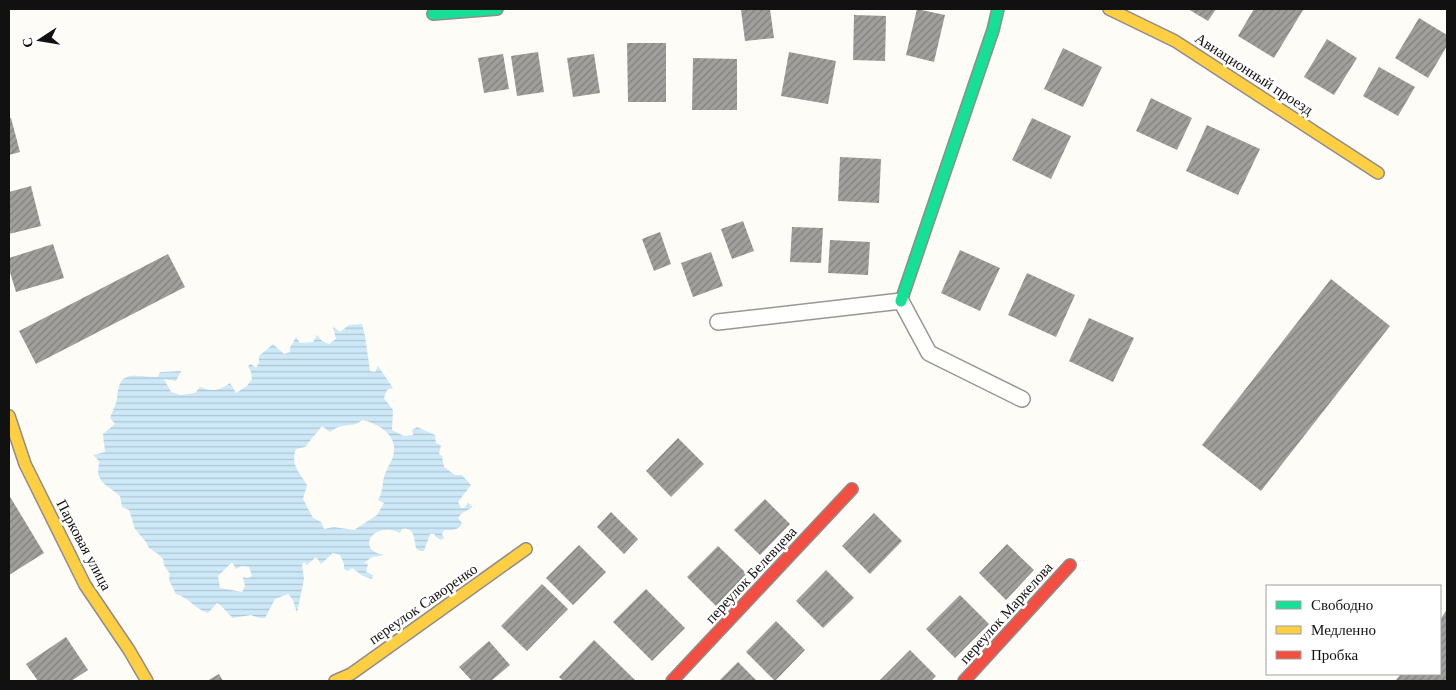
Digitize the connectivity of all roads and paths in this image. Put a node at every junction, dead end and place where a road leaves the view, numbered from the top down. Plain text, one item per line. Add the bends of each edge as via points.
1 (497, 9) edge
2 (998, 9) edge
3 (1109, 9) edge
4 (433, 14) dead end
5 (1378, 172) dead end
6 (901, 301) junction
7 (718, 322) dead end
8 (1022, 399) dead end
9 (9, 416) edge
10 (852, 489) dead end
11 (526, 549) dead end
12 (1070, 565) dead end
13 (147, 681) edge
14 (335, 681) edge
15 (672, 681) edge
16 (964, 681) edge

1 - 4 street
2 - 6 street
3 - 5 street, Авиационный проезд via 1174,40
6 - 7 lane
6 - 8 lane via 928,353
9 - 13 street, Парковая улица via 25,464 85,585
10 - 15 street, переулок Белевцева
11 - 14 street, переулок Саворенко via 351,674
12 - 16 street, переулок Маркелова

